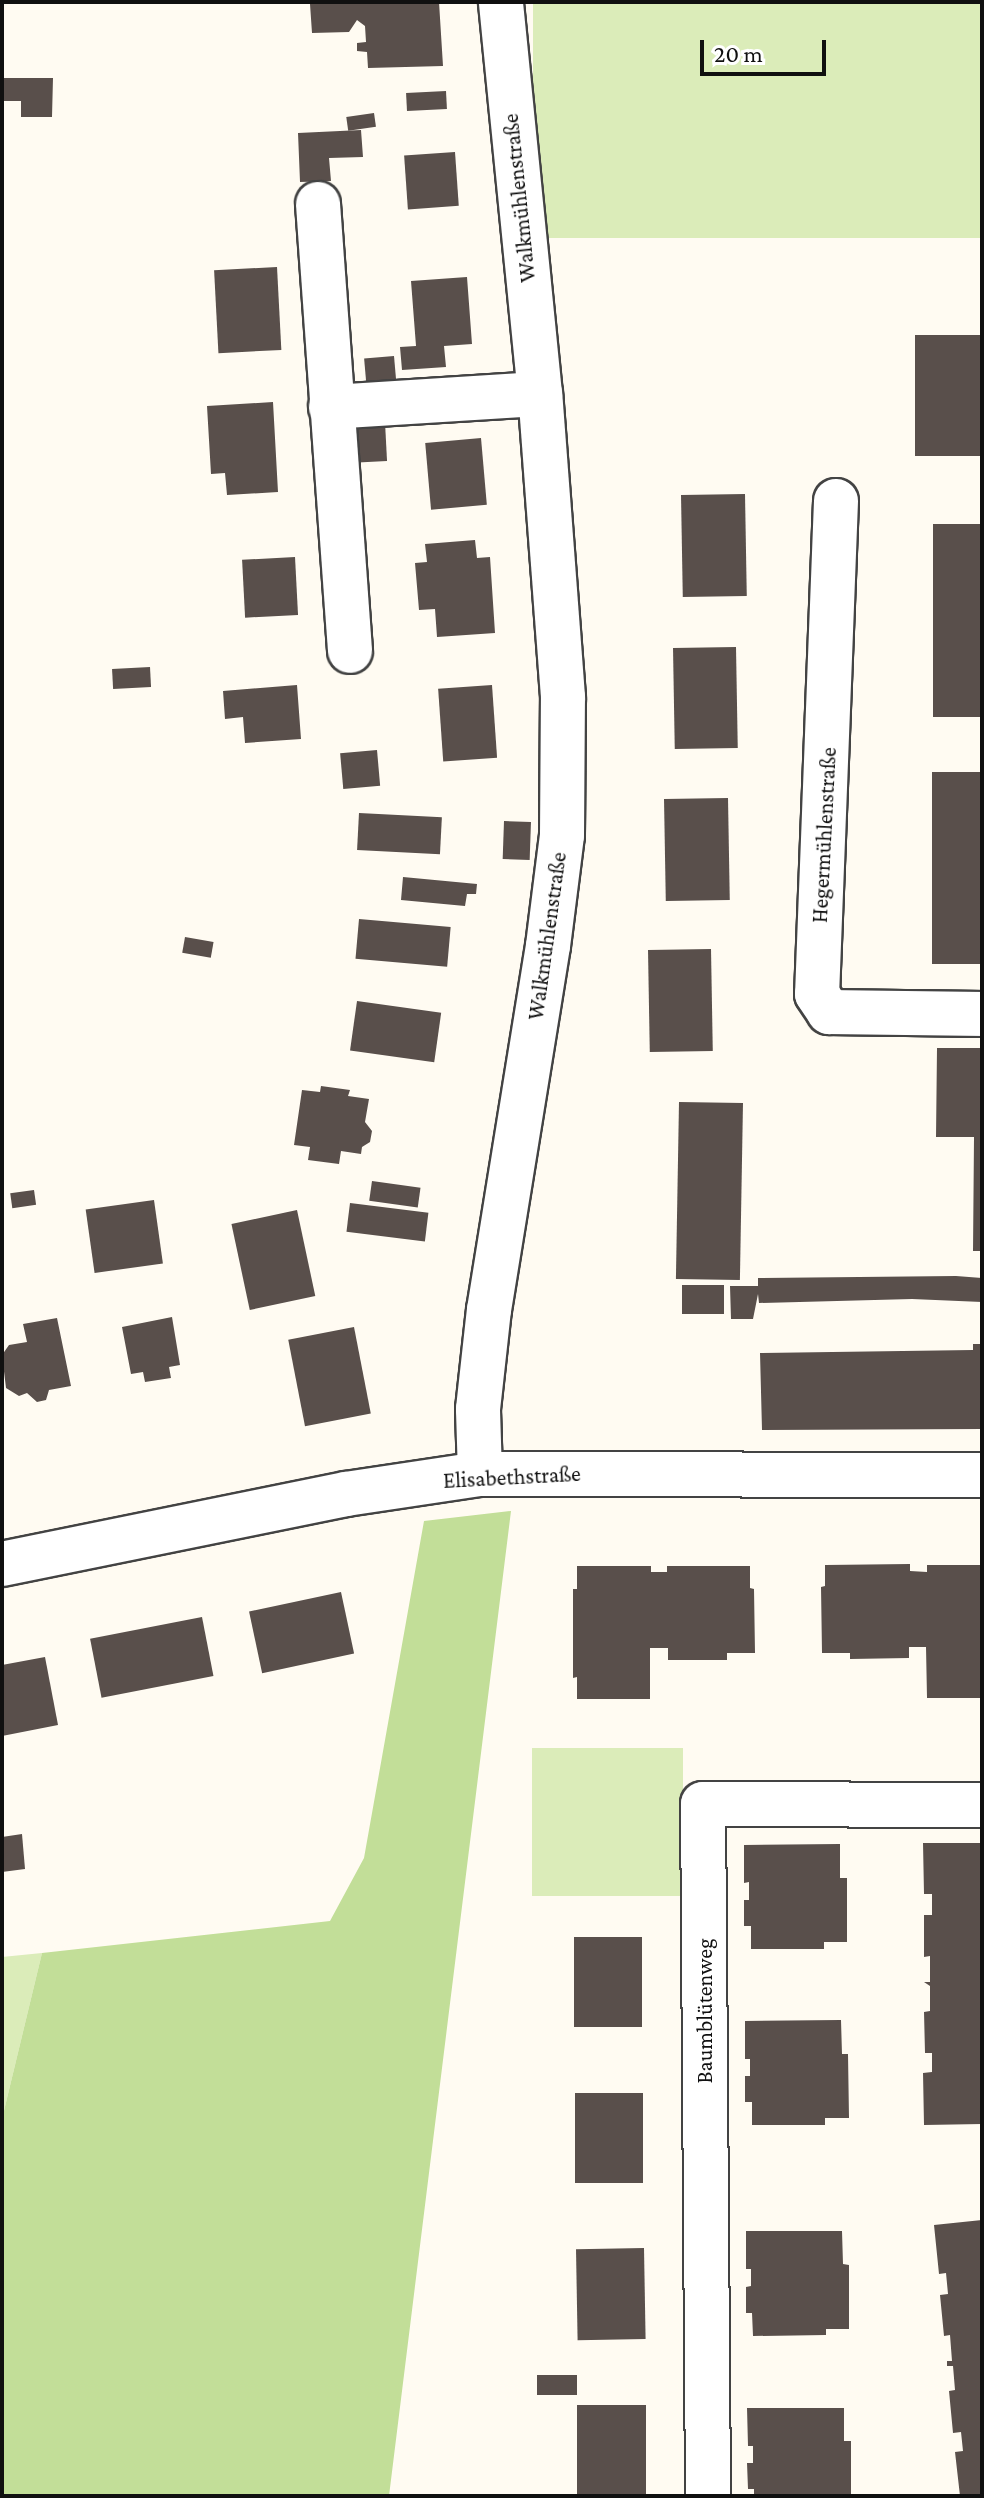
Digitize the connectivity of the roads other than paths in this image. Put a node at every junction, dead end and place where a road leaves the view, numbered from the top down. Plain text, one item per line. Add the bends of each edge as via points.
1 (501, 2) edge
2 (318, 204) dead end
3 (540, 394) junction
4 (331, 407) junction
5 (836, 501) dead end
6 (350, 651) dead end
7 (982, 1014) edge
8 (480, 1474) junction
9 (982, 1475) edge
10 (2, 1564) edge
11 (982, 1805) edge
12 (708, 2496) edge

1 - 3 street, Walkmühlenstraße
2 - 4 street
3 - 4 street
3 - 8 street, Walkmühlenstraße via 563,697 562,835 488,1319 478,1409
4 - 6 street
5 - 7 street, Hegermühlenstraße via 817,994 829,1012
8 - 9 street, Elisabethstraße
8 - 10 street, Elisabethstraße via 346,1494
11 - 12 street, Baumblütenweg via 703,1804

